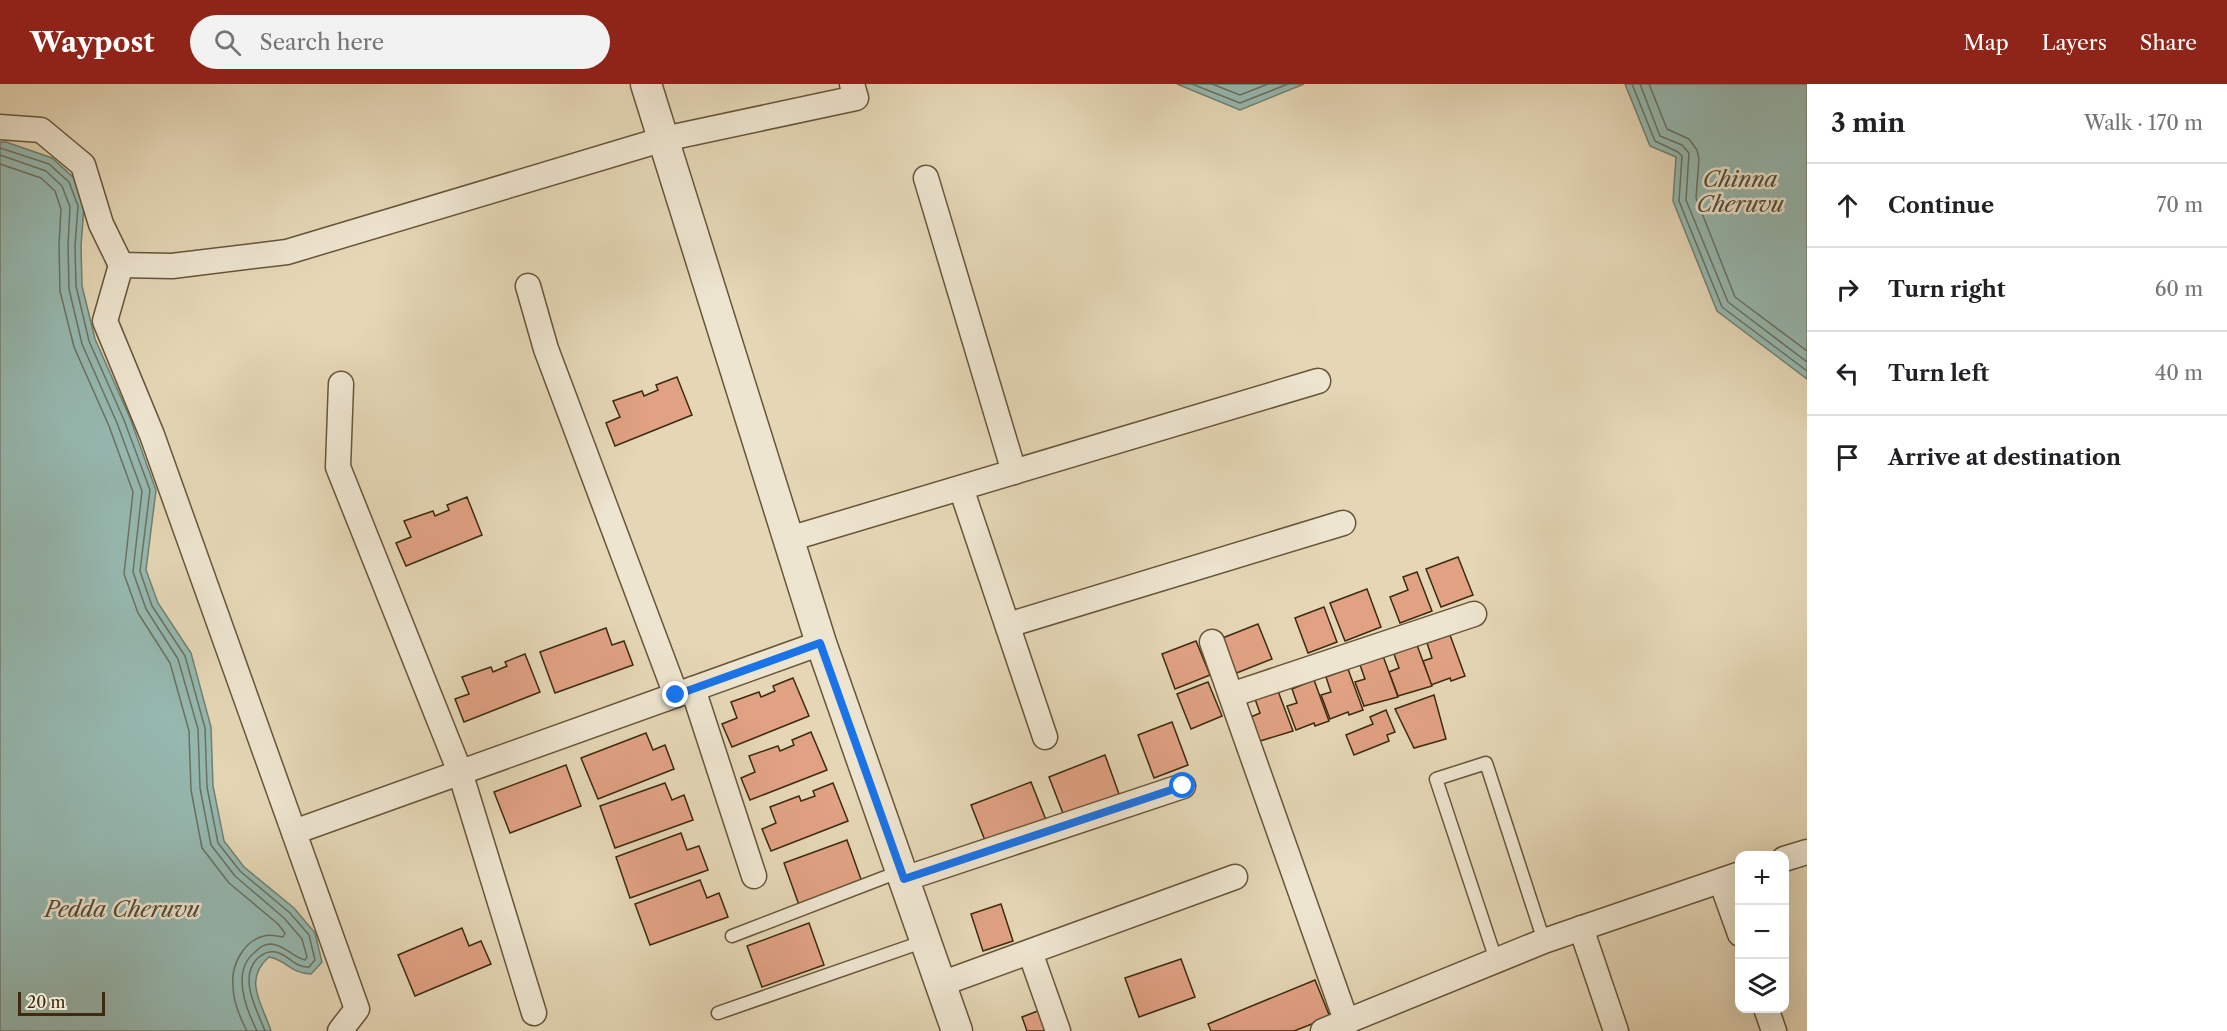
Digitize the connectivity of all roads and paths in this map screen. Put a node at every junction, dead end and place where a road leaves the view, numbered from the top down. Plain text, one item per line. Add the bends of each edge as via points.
1 (646, 84) edge
2 (852, 84) edge
3 (0, 127) edge
4 (664, 139) junction
5 (926, 178) dead end
6 (121, 265) junction
7 (528, 286) dead end
8 (1318, 381) dead end
9 (341, 384) dead end
10 (1014, 472) junction
11 (961, 488) junction
12 (1343, 523) dead end
13 (789, 539) junction
14 (1474, 614) dead end
15 (1008, 625) junction
16 (1212, 642) dead end
17 (820, 643) junction
18 (685, 692) junction
19 (1231, 695) junction
20 (1045, 737) dead end
21 (460, 772) junction
22 (1183, 786) dead end
23 (294, 832) junction
24 (1807, 852) edge
25 (1789, 858) edge
26 (902, 875) junction
27 (754, 876) dead end
28 (1235, 877) dead end
29 (1730, 878) edge
30 (1735, 906) edge
31 (1581, 928) junction
32 (732, 936) dead end
33 (1544, 940) junction
34 (925, 941) junction
35 (1030, 952) junction
36 (1496, 960) junction
37 (941, 984) junction
38 (534, 1013) dead end
39 (718, 1013) dead end
40 (1768, 1013) edge
41 (1347, 1023) junction
42 (340, 1031) edge
43 (957, 1031) edge
44 (1058, 1031) edge
45 (1323, 1031) edge
46 (1616, 1031) edge
47 (1774, 1031) edge

1 - 4 street
2 - 4 street via 856,98
3 - 6 street via 41,130 83,165 101,224
4 - 6 street via 287,252 172,266
4 - 13 street
5 - 10 street
6 - 23 street via 105,321 152,435
7 - 18 street via 546,349
8 - 10 street
9 - 21 street via 338,467
10 - 11 street
11 - 13 street
11 - 15 street
12 - 15 street
13 - 17 street
14 - 19 street
15 - 20 street
16 - 19 street
17 - 18 street
17 - 26 street
18 - 21 street
18 - 27 street
19 - 41 street
21 - 23 street
21 - 38 street
22 - 26 street
23 - 42 street via 357,1009
24 - 25 street
26 - 32 lane
26 - 34 street
28 - 35 street
29 - 30 street
29 - 31 street
31 - 33 street
31 - 46 street
33 - 36 street
33 - 36 lane via 1486,763 1436,779
34 - 37 street
34 - 39 lane
35 - 37 street
35 - 44 street
36 - 41 street
37 - 43 street
40 - 47 street
41 - 45 street

